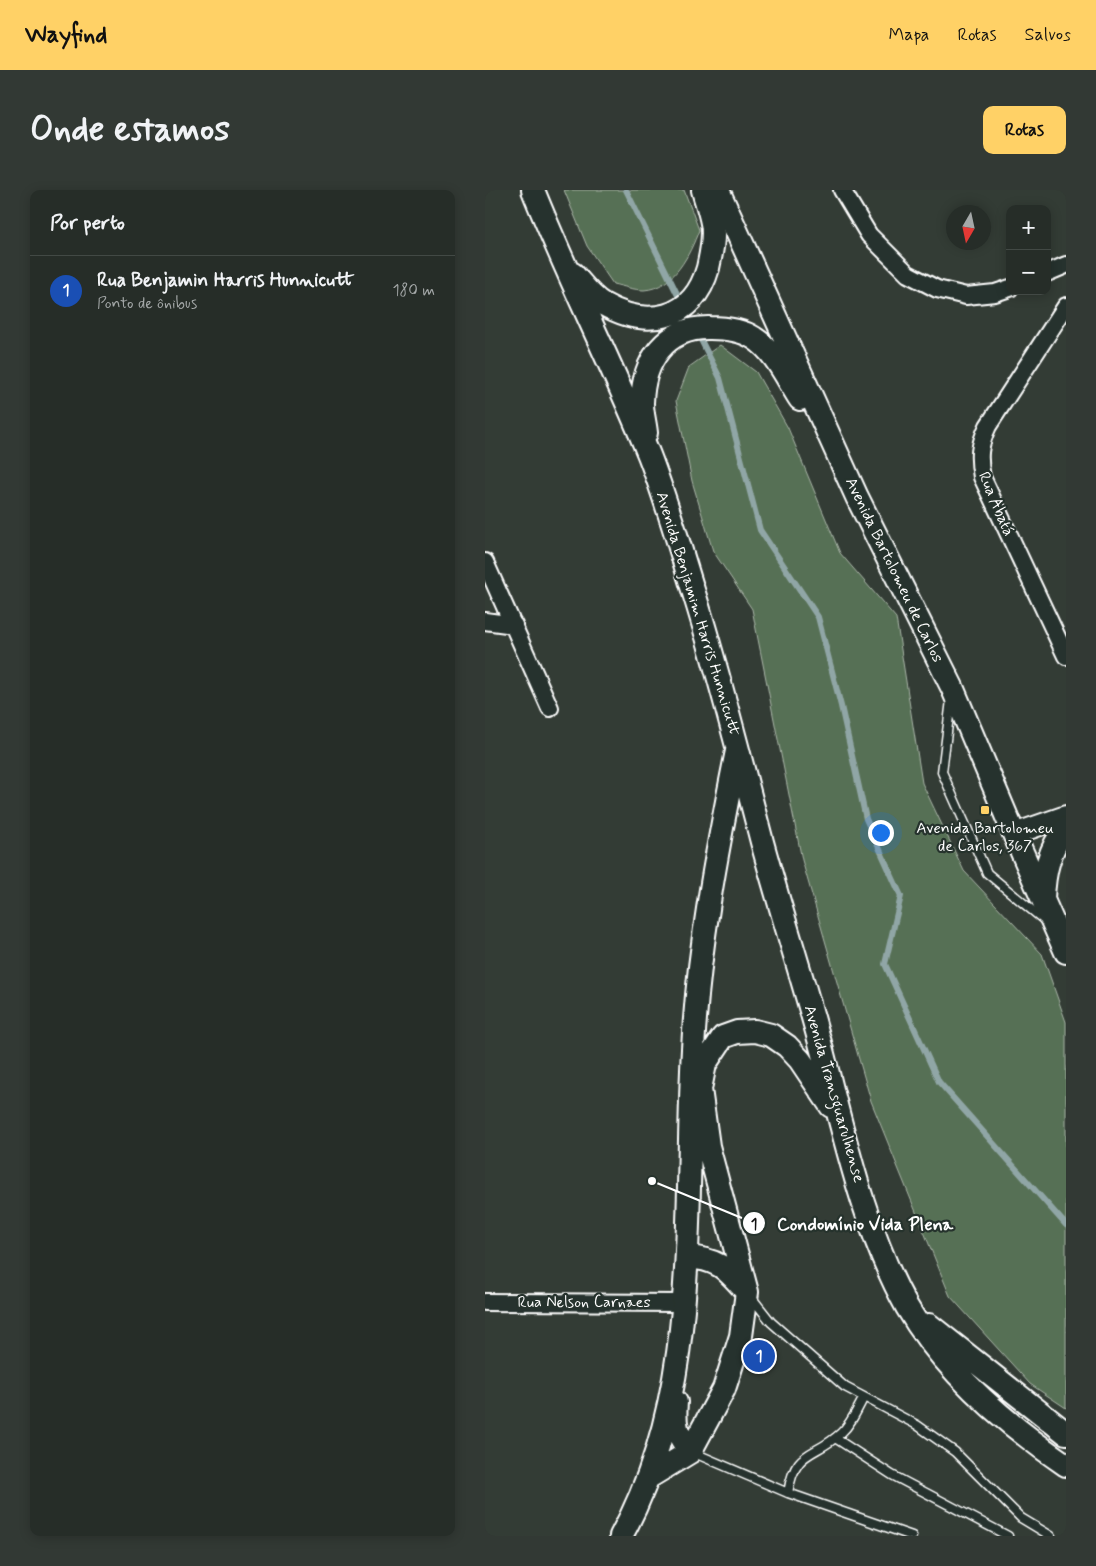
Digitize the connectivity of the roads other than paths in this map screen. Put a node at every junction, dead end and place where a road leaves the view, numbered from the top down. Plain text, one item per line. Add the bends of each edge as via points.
1 (533, 190) edge
2 (703, 190) edge
3 (718, 190) edge
4 (842, 190) edge
5 (560, 258) junction
6 (1066, 264) edge
7 (1051, 271) edge
8 (1006, 289) edge
9 (1066, 306) edge
10 (650, 458) junction
11 (857, 497) junction
12 (485, 562) edge
13 (485, 621) edge
14 (514, 625) junction
15 (1065, 650) edge
16 (952, 687) junction
17 (549, 708) dead end
18 (738, 746) junction
19 (1066, 816) edge
20 (1066, 828) edge
21 (1013, 834) junction
22 (1043, 902) junction
23 (1056, 931) junction
24 (1066, 952) edge
25 (842, 1124) junction
26 (687, 1256) junction
27 (747, 1292) junction
28 (485, 1302) edge
29 (683, 1303) junction
30 (908, 1309) junction
31 (678, 1361) junction
32 (864, 1398) junction
33 (1066, 1433) edge
34 (835, 1438) junction
35 (690, 1452) junction
36 (1066, 1465) edge
37 (649, 1477) junction
38 (788, 1493) junction
39 (623, 1535) edge
40 (912, 1536) edge
41 (1008, 1536) edge
42 (1051, 1536) edge

1 - 5 main road, Avenida Benjamim Harris Hunnicutt
2 - 5 main road via 712,224 712,253 704,282 693,300 669,316 647,319 601,303
3 - 11 main road, Avenida Bartolomeu de Carlos
4 - 8 street via 869,234 908,274 937,289 966,296
5 - 10 main road, Avenida Benjamim Harris Hunnicutt
6 - 7 street
9 - 15 street, Rua Abatá via 988,426 980,443 978,458 982,477
10 - 11 main road via 642,403 646,375 656,351 674,335 700,328 728,328 754,337 772,355
10 - 18 main road, Avenida Benjamim Harris Hunnicutt
11 - 16 main road, Avenida Bartolomeu de Carlos
12 - 14 street
13 - 14 street
14 - 17 street
16 - 21 main road, Avenida Bartolomeu de Carlos
16 - 23 lane via 942,772 987,873
18 - 25 main road, Avenida Transguarulhense
18 - 26 main road, Avenida Benjamim Harris Hunnicutt via 715,859 699,978 693,1046
19 - 21 street
20 - 22 main road via 1050,854 1045,870
21 - 22 main road, Avenida Bartolomeu de Carlos
22 - 23 main road, Avenida Bartolomeu de Carlos
23 - 24 main road, Avenida Bartolomeu de Carlos
25 - 27 main road via 800,1060 771,1035 755,1031 737,1032 723,1037 713,1048 705,1064 700,1089 701,1106 707,1146
25 - 30 main road, Avenida Transguarulhense via 886,1266
26 - 27 main road via 717,1262
26 - 29 main road, Avenida Benjamim Harris Hunnicutt
27 - 32 lane via 788,1338 845,1387
27 - 35 main road via 741,1336 732,1368
28 - 29 street, Rua Nelson Carnaes
29 - 31 main road, Avenida Benjamim Harris Hunnicutt
30 - 33 main road
30 - 36 main road, Avenida Transguarulhense via 942,1357 986,1402 1035,1444
31 - 35 main road via 675,1421 678,1436
31 - 37 main road, Avenida Benjamim Harris Hunnicutt
32 - 34 lane via 854,1417
32 - 42 lane via 917,1425 955,1452 1008,1507
34 - 38 lane via 797,1462
34 - 41 lane via 892,1475
35 - 37 main road
35 - 38 lane
37 - 39 main road, Avenida Benjamim Harris Hunnicutt
38 - 40 lane

